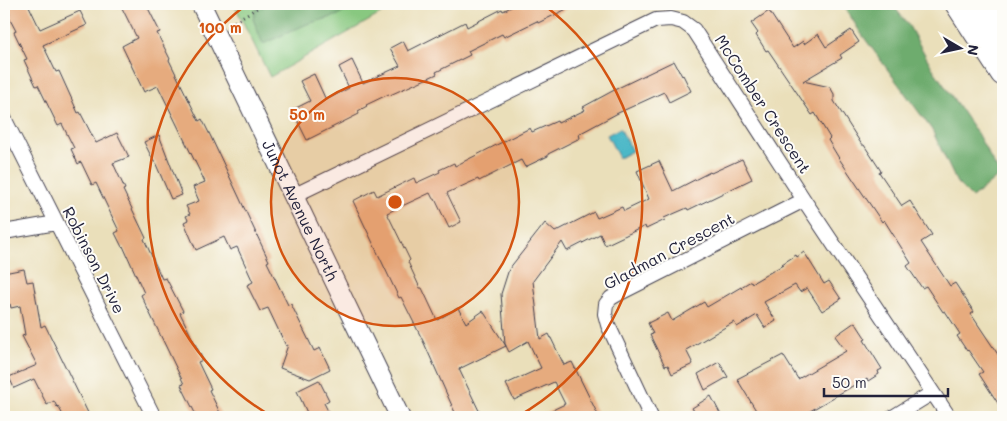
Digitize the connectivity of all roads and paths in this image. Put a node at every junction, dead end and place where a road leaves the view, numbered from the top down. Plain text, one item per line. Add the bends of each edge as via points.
1 (201, 4) edge
2 (264, 4) edge
3 (958, 4) edge
4 (983, 4) edge
5 (215, 32) junction
6 (1003, 34) edge
7 (1003, 73) edge
8 (4, 118) edge
9 (293, 196) junction
10 (804, 200) junction
11 (56, 223) junction
12 (4, 232) edge
13 (932, 393) junction
14 (154, 417) edge
15 (400, 417) edge
16 (651, 417) edge
17 (893, 417) edge
18 (949, 417) edge

1 - 5 main road, Junot Avenue North
2 - 5 path
3 - 7 highway
4 - 6 highway
5 - 9 main road, Junot Avenue North
8 - 11 street, Robinson Drive
9 - 10 street, McComber Crescent via 650,22 670,19 683,22 694,30
9 - 15 main road, Junot Avenue North
10 - 13 street, McComber Crescent
10 - 16 street, Gladman Crescent via 618,294 606,304 608,325
11 - 12 street
11 - 14 street, Robinson Drive
13 - 17 street
13 - 18 street, McComber Crescent

